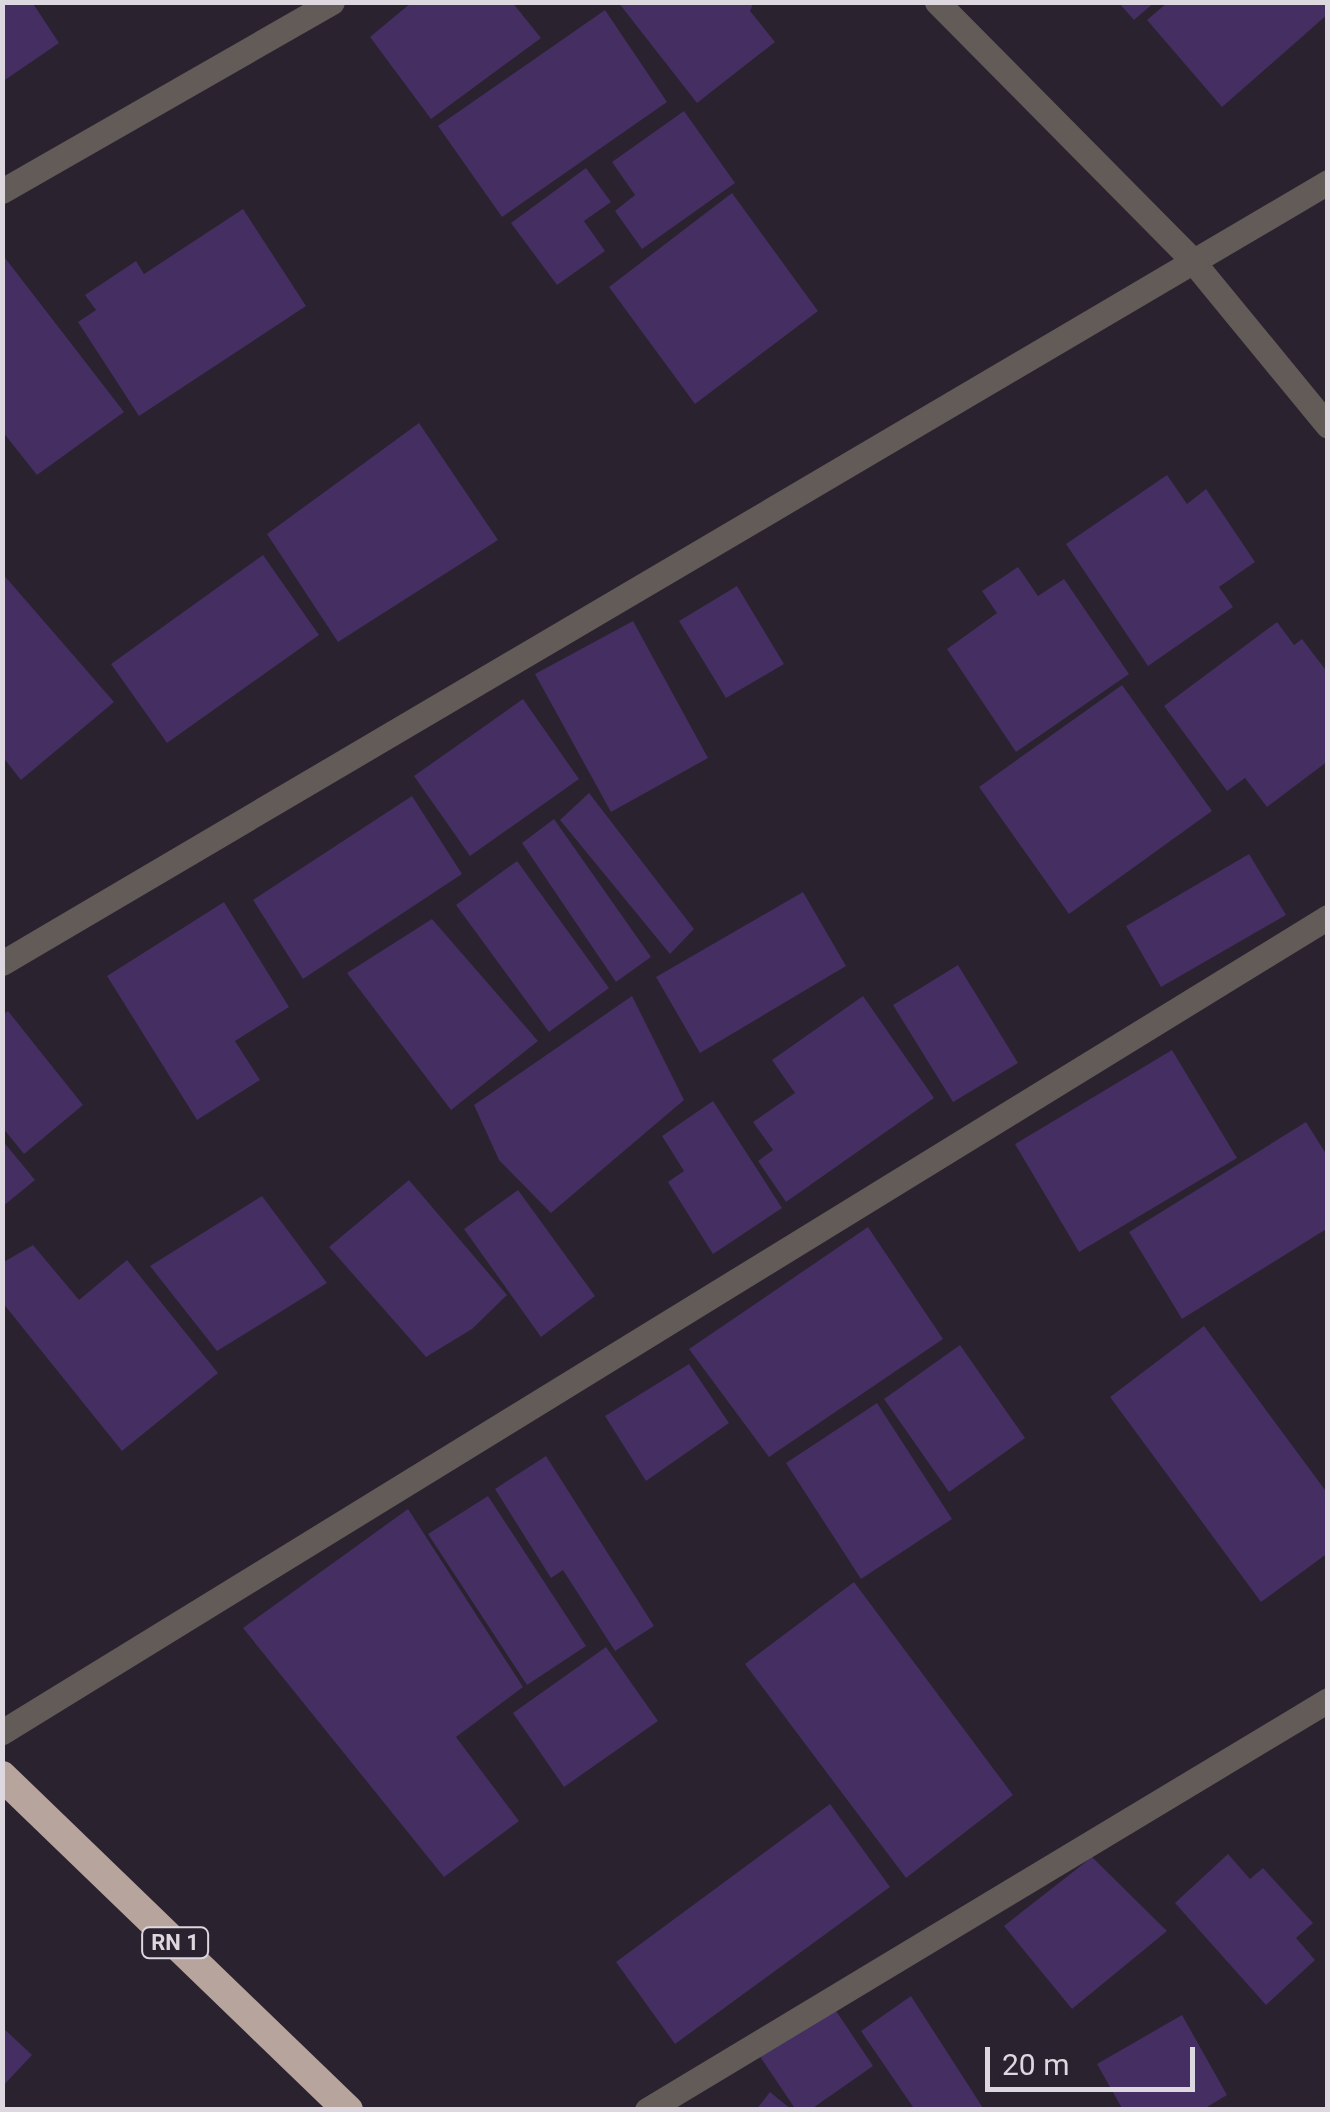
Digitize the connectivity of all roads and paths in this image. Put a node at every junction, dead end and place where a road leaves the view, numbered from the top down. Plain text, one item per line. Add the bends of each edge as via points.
1 (332, 2) edge
2 (937, 2) edge
3 (1328, 182) edge
4 (2, 191) edge
5 (1190, 258) junction
6 (1328, 426) edge
7 (1328, 917) edge
8 (2, 963) edge
9 (1328, 1700) edge
10 (2, 1732) edge
11 (2, 1776) edge
12 (348, 2110) edge
13 (647, 2110) edge

1 - 4 street
2 - 5 street
3 - 5 street
5 - 6 street
5 - 8 street
7 - 10 street
9 - 13 street
11 - 12 highway, RN 1

